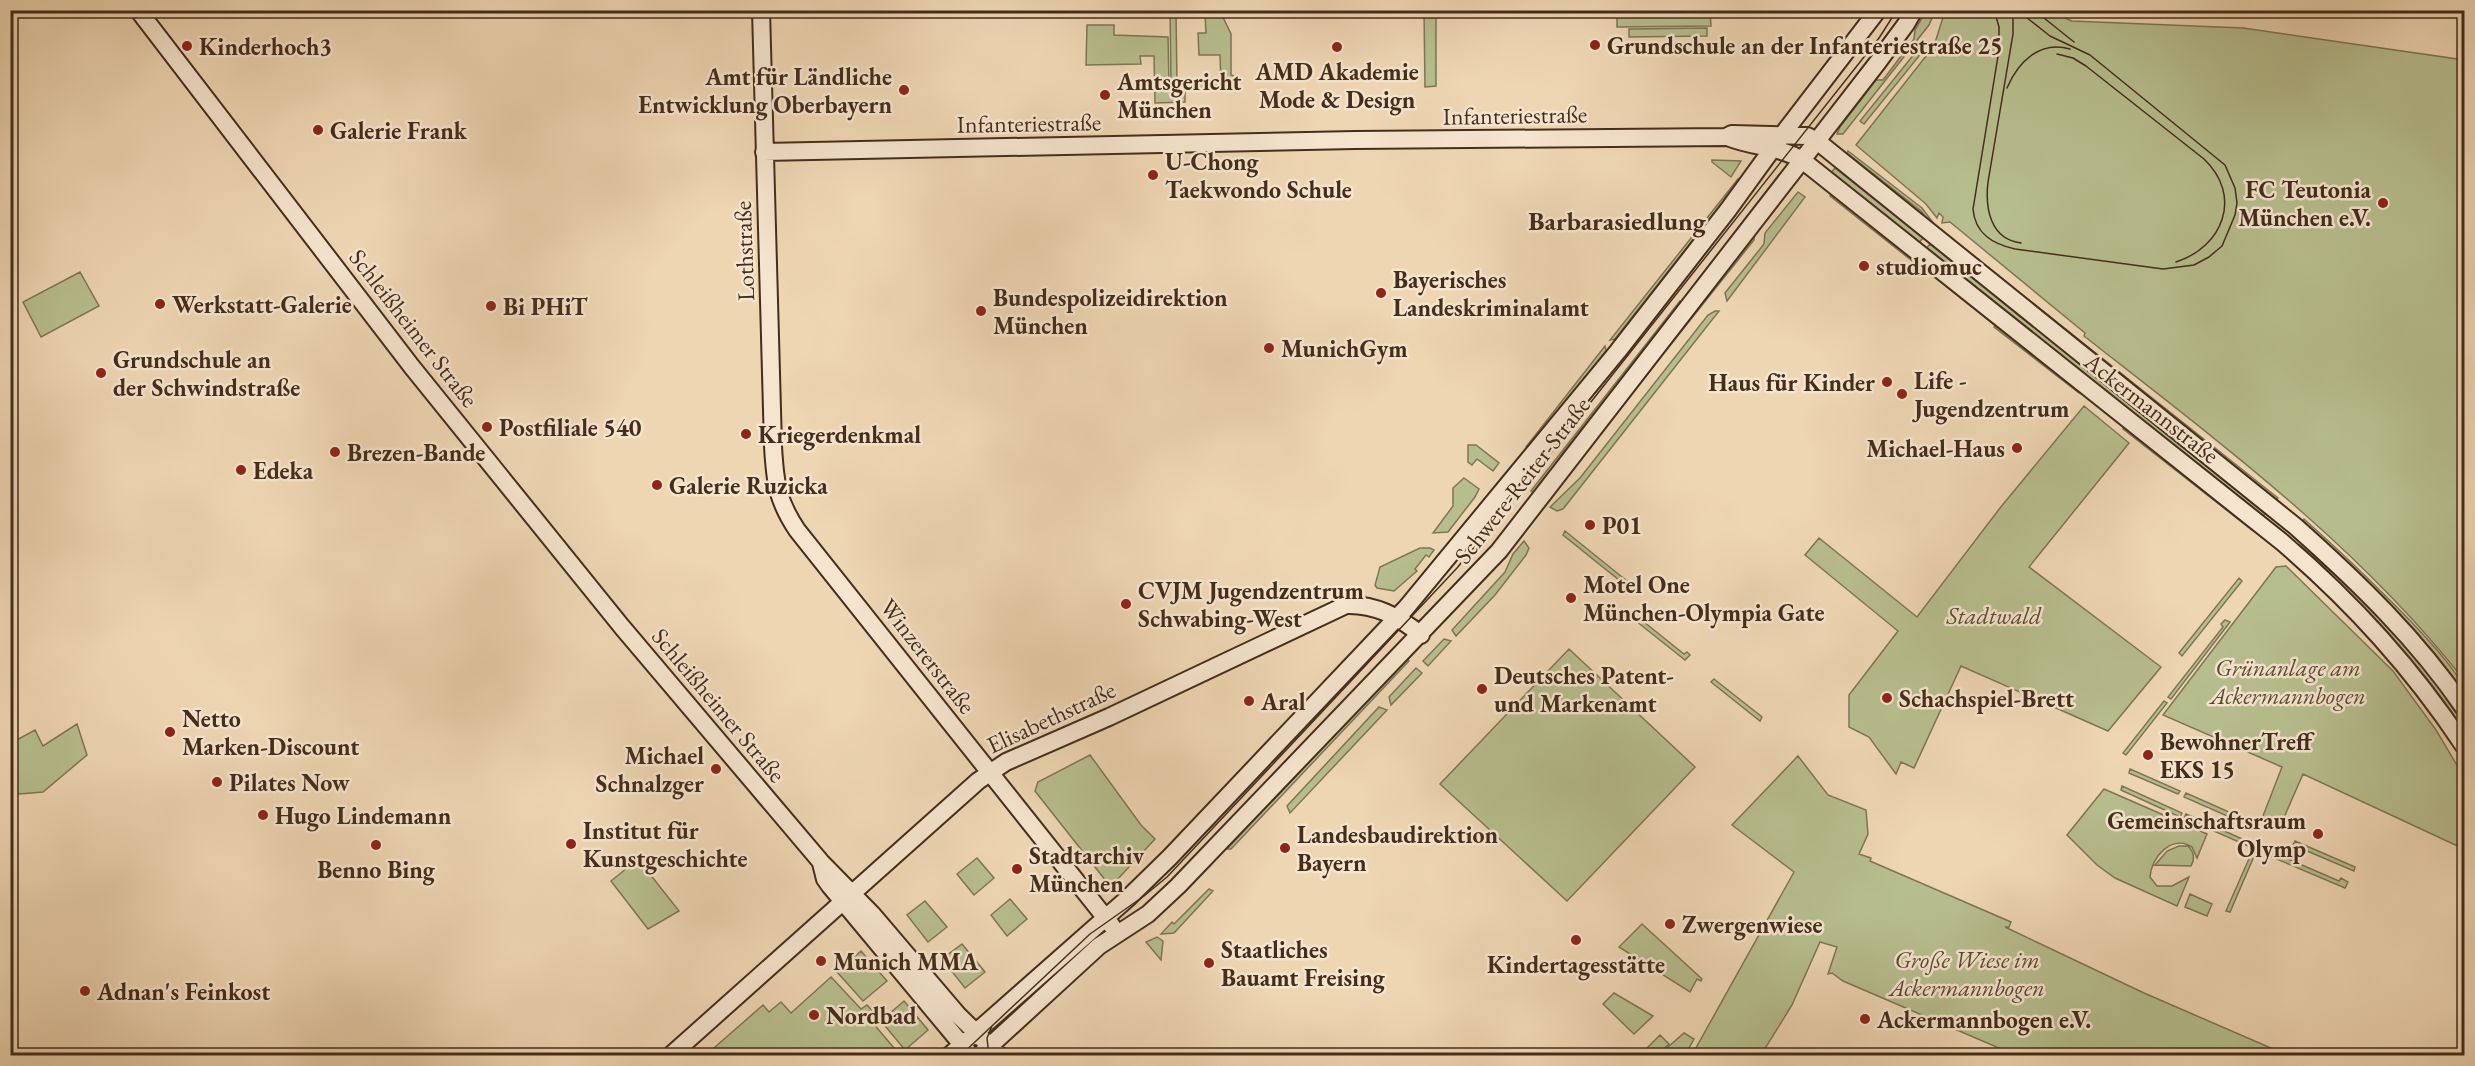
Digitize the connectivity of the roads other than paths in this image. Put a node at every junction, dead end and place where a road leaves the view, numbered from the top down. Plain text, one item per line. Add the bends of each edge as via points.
1 (138, 10) edge
2 (761, 10) edge
3 (1878, 10) edge
4 (1914, 10) edge
5 (1783, 134) junction
6 (1726, 137) junction
7 (1817, 141) junction
8 (1772, 150) junction
9 (764, 152) junction
10 (1802, 160) junction
11 (776, 489) joint
12 (1397, 618) junction
13 (1421, 635) junction
14 (2464, 708) edge
15 (2464, 746) edge
16 (989, 772) junction
17 (847, 896) junction
18 (1105, 917) junction
19 (1118, 934) junction
20 (976, 1032) junction
21 (966, 1050) edge
22 (990, 1052) edge
23 (670, 1056) edge
24 (948, 1056) edge

1 - 17 main road, Schleißheimer Straße via 412,367 622,627 821,862 825,879
2 - 9 main road, Lothstraße
3 - 5 main road, Schwere-Reiter-Straße
4 - 7 main road, Schwere-Reiter-Straße
5 - 6 main road, Infanteriestraße
5 - 7 main road, Ackermannstraße
5 - 8 main road, Schwere-Reiter-Straße
6 - 8 main road, Infanteriestraße
6 - 9 main road, Infanteriestraße
7 - 10 main road, Schwere-Reiter-Straße
7 - 14 main road, Ackermannstraße via 2327,554 2396,622
8 - 10 main road, Ackermannstraße via 1791,153
8 - 12 main road, Schwere-Reiter-Straße via 1618,351
9 - 11 main road, Lothstraße
10 - 13 main road, Schwere-Reiter-Straße via 1499,551
10 - 15 main road, Ackermannstraße via 2305,562 2356,610 2426,689
11 - 16 main road, Winzererstraße via 797,530
12 - 13 main road, Elisabethstraße
12 - 16 main road, Elisabethstraße via 1362,605 1346,605
12 - 18 main road, Schwere-Reiter-Straße via 1210,817
13 - 19 main road, Schwere-Reiter-Straße via 1178,886 1148,914
16 - 17 main road, Elisabethstraße
16 - 18 main road, Winzererstraße
17 - 20 main road, Schleißheimer Straße
17 - 21 main road, Schleißheimer Straße
17 - 23 main road, Elisabethstraße
18 - 19 main road, Winzererstraße
18 - 20 main road, Schwere-Reiter-Straße
19 - 22 main road, Schwere-Reiter-Straße via 1099,946
20 - 21 main road, Schwere-Reiter-Straße
20 - 22 main road, Schleißheimer Straße
21 - 24 main road, Schwere-Reiter-Straße

